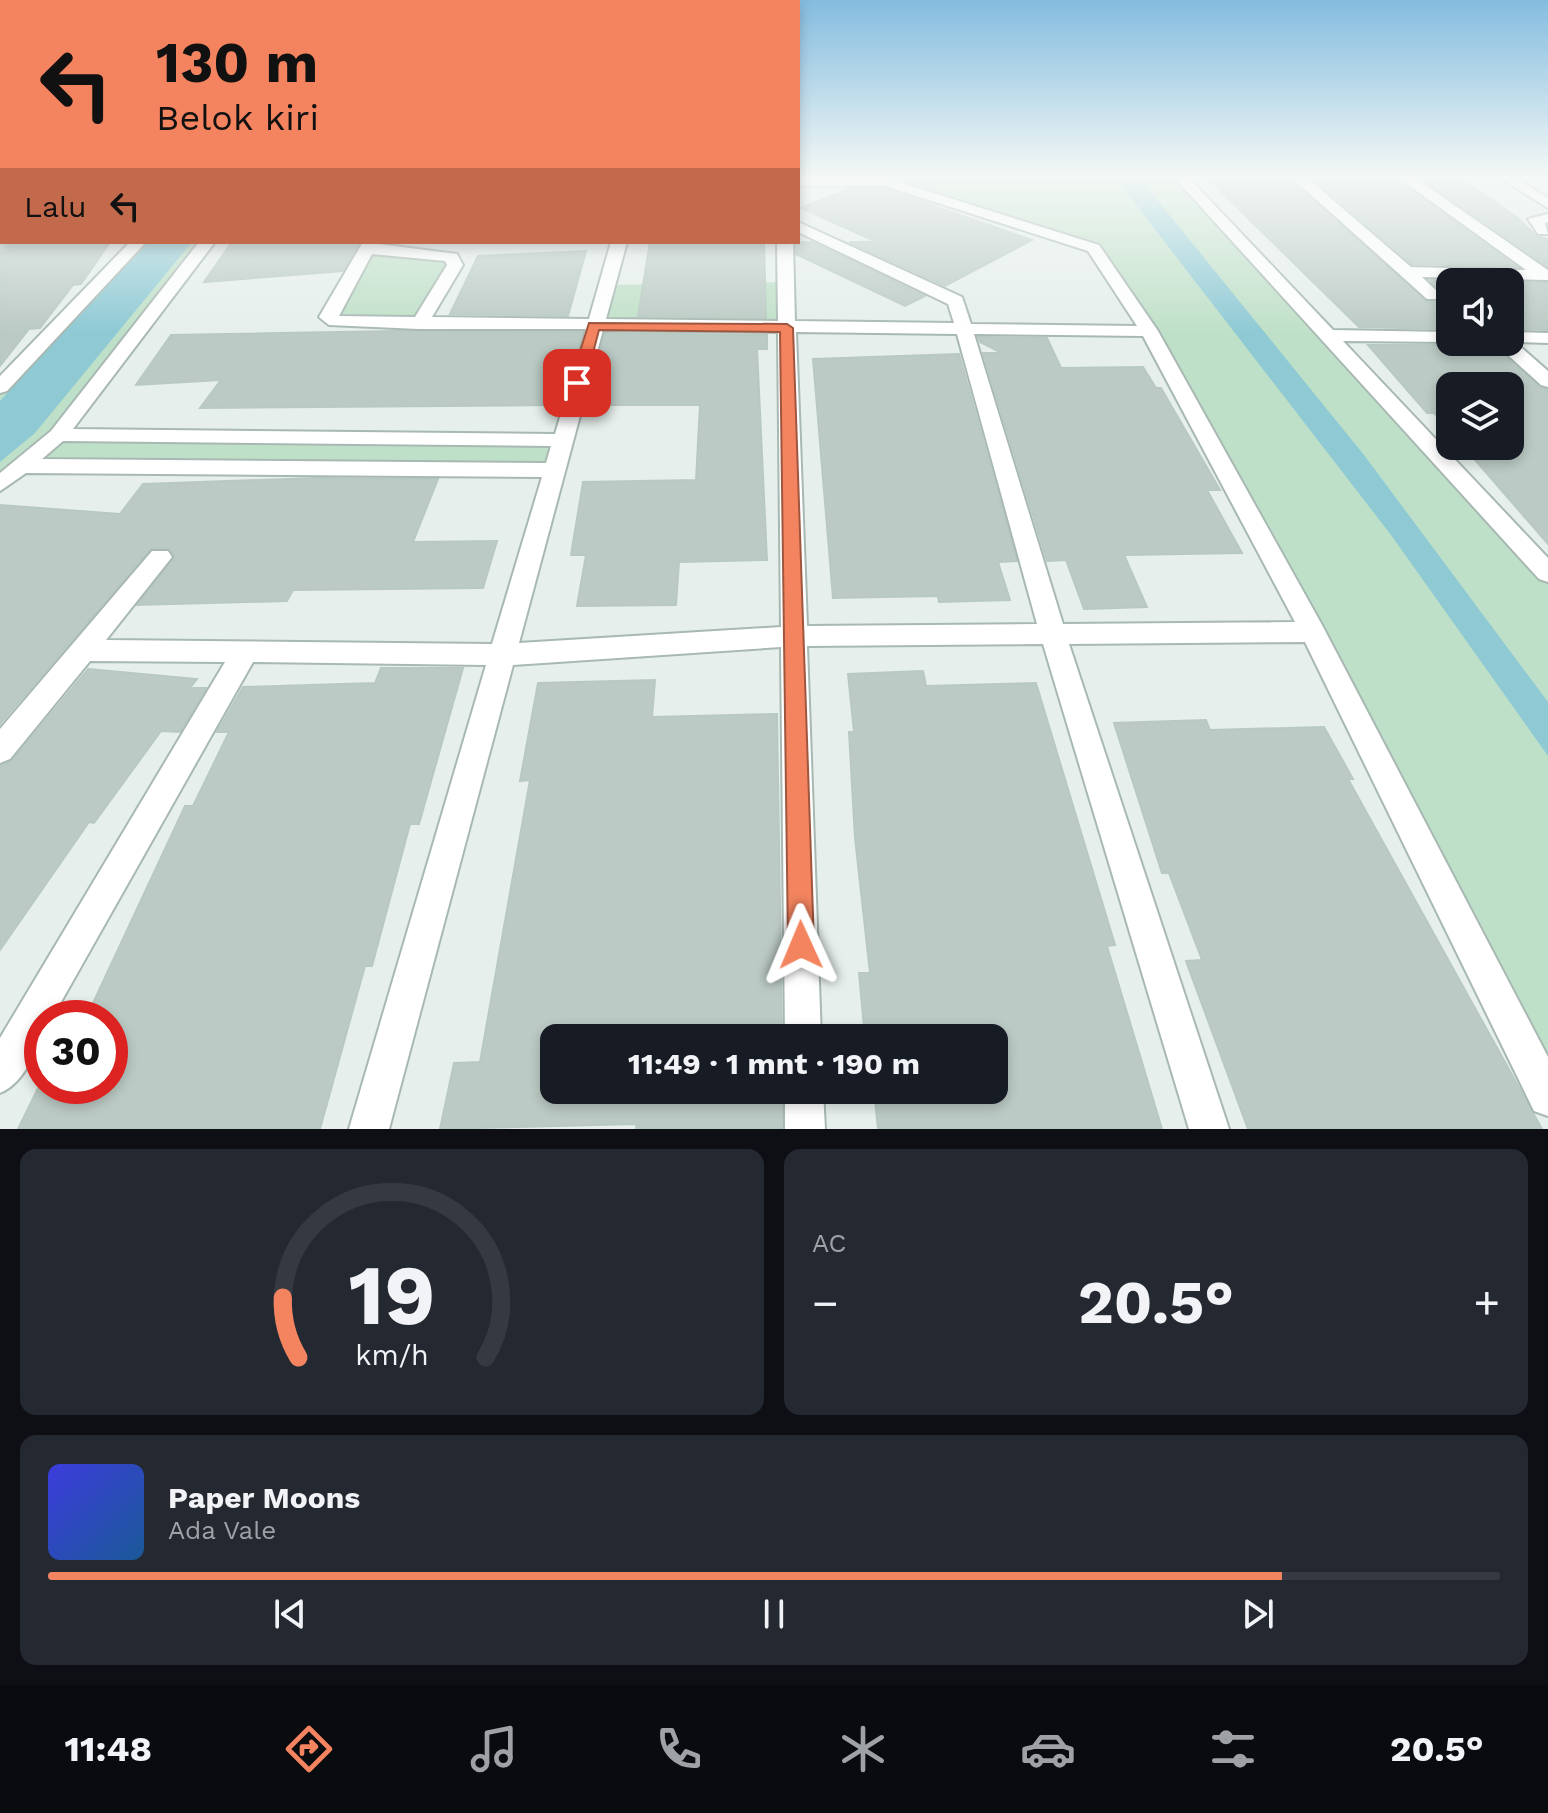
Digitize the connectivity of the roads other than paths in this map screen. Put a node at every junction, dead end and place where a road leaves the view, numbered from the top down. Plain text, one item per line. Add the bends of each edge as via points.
1 (802, 228) edge
2 (1030, 228) edge
3 (1228, 228) edge
4 (1356, 228) edge
5 (1478, 228) edge
6 (136, 244) edge
7 (205, 244) edge
8 (618, 244) edge
9 (785, 244) edge
10 (368, 246) edge
11 (1407, 272) junction
12 (1545, 274) edge
13 (1433, 295) dead end
14 (419, 324) junction
15 (593, 326) junction
16 (787, 328) junction
17 (963, 329) junction
18 (1149, 331) junction
19 (1328, 335) junction
20 (1436, 337) edge
21 (1524, 337) edge
22 (1548, 338) edge
23 (1520, 356) edge
24 (1548, 381) edge
25 (0, 387) edge
26 (58, 435) junction
27 (232, 437) junction
28 (561, 440) junction
29 (21, 466) junction
30 (208, 467) junction
31 (553, 470) junction
32 (0, 484) edge
33 (160, 557) dead end
34 (1548, 573) edge
35 (1313, 632) junction
36 (1053, 635) junction
37 (795, 636) junction
38 (81, 650) junction
39 (245, 652) junction
40 (501, 655) junction
41 (0, 750) edge
42 (803, 1024) edge
43 (0, 1074) edge
44 (1548, 1097) edge
45 (804, 1104) edge
46 (369, 1129) edge
47 (805, 1129) edge
48 (1209, 1129) edge

1 - 17 street via 954,299
2 - 18 street via 1094,248
3 - 19 street
4 - 11 street
5 - 12 street
6 - 25 street
7 - 26 street
8 - 15 street
9 - 16 street
10 - 14 street via 451,257 455,265
10 - 14 street via 328,317 347,323
11 - 12 street
11 - 13 street
14 - 15 street
15 - 16 street
15 - 28 street
16 - 17 street
16 - 37 street
17 - 18 street
17 - 36 street
18 - 35 street
19 - 20 street
19 - 34 street
21 - 22 street
23 - 24 street
26 - 27 street
26 - 29 street
27 - 28 street
27 - 30 street
28 - 31 street
29 - 30 street
29 - 32 street
30 - 31 street
31 - 40 street
33 - 38 street
35 - 36 street
35 - 44 street
36 - 37 street
36 - 48 street
37 - 40 street
37 - 42 street
38 - 39 street
38 - 41 street
39 - 40 street
39 - 43 street
40 - 46 street
45 - 47 street

